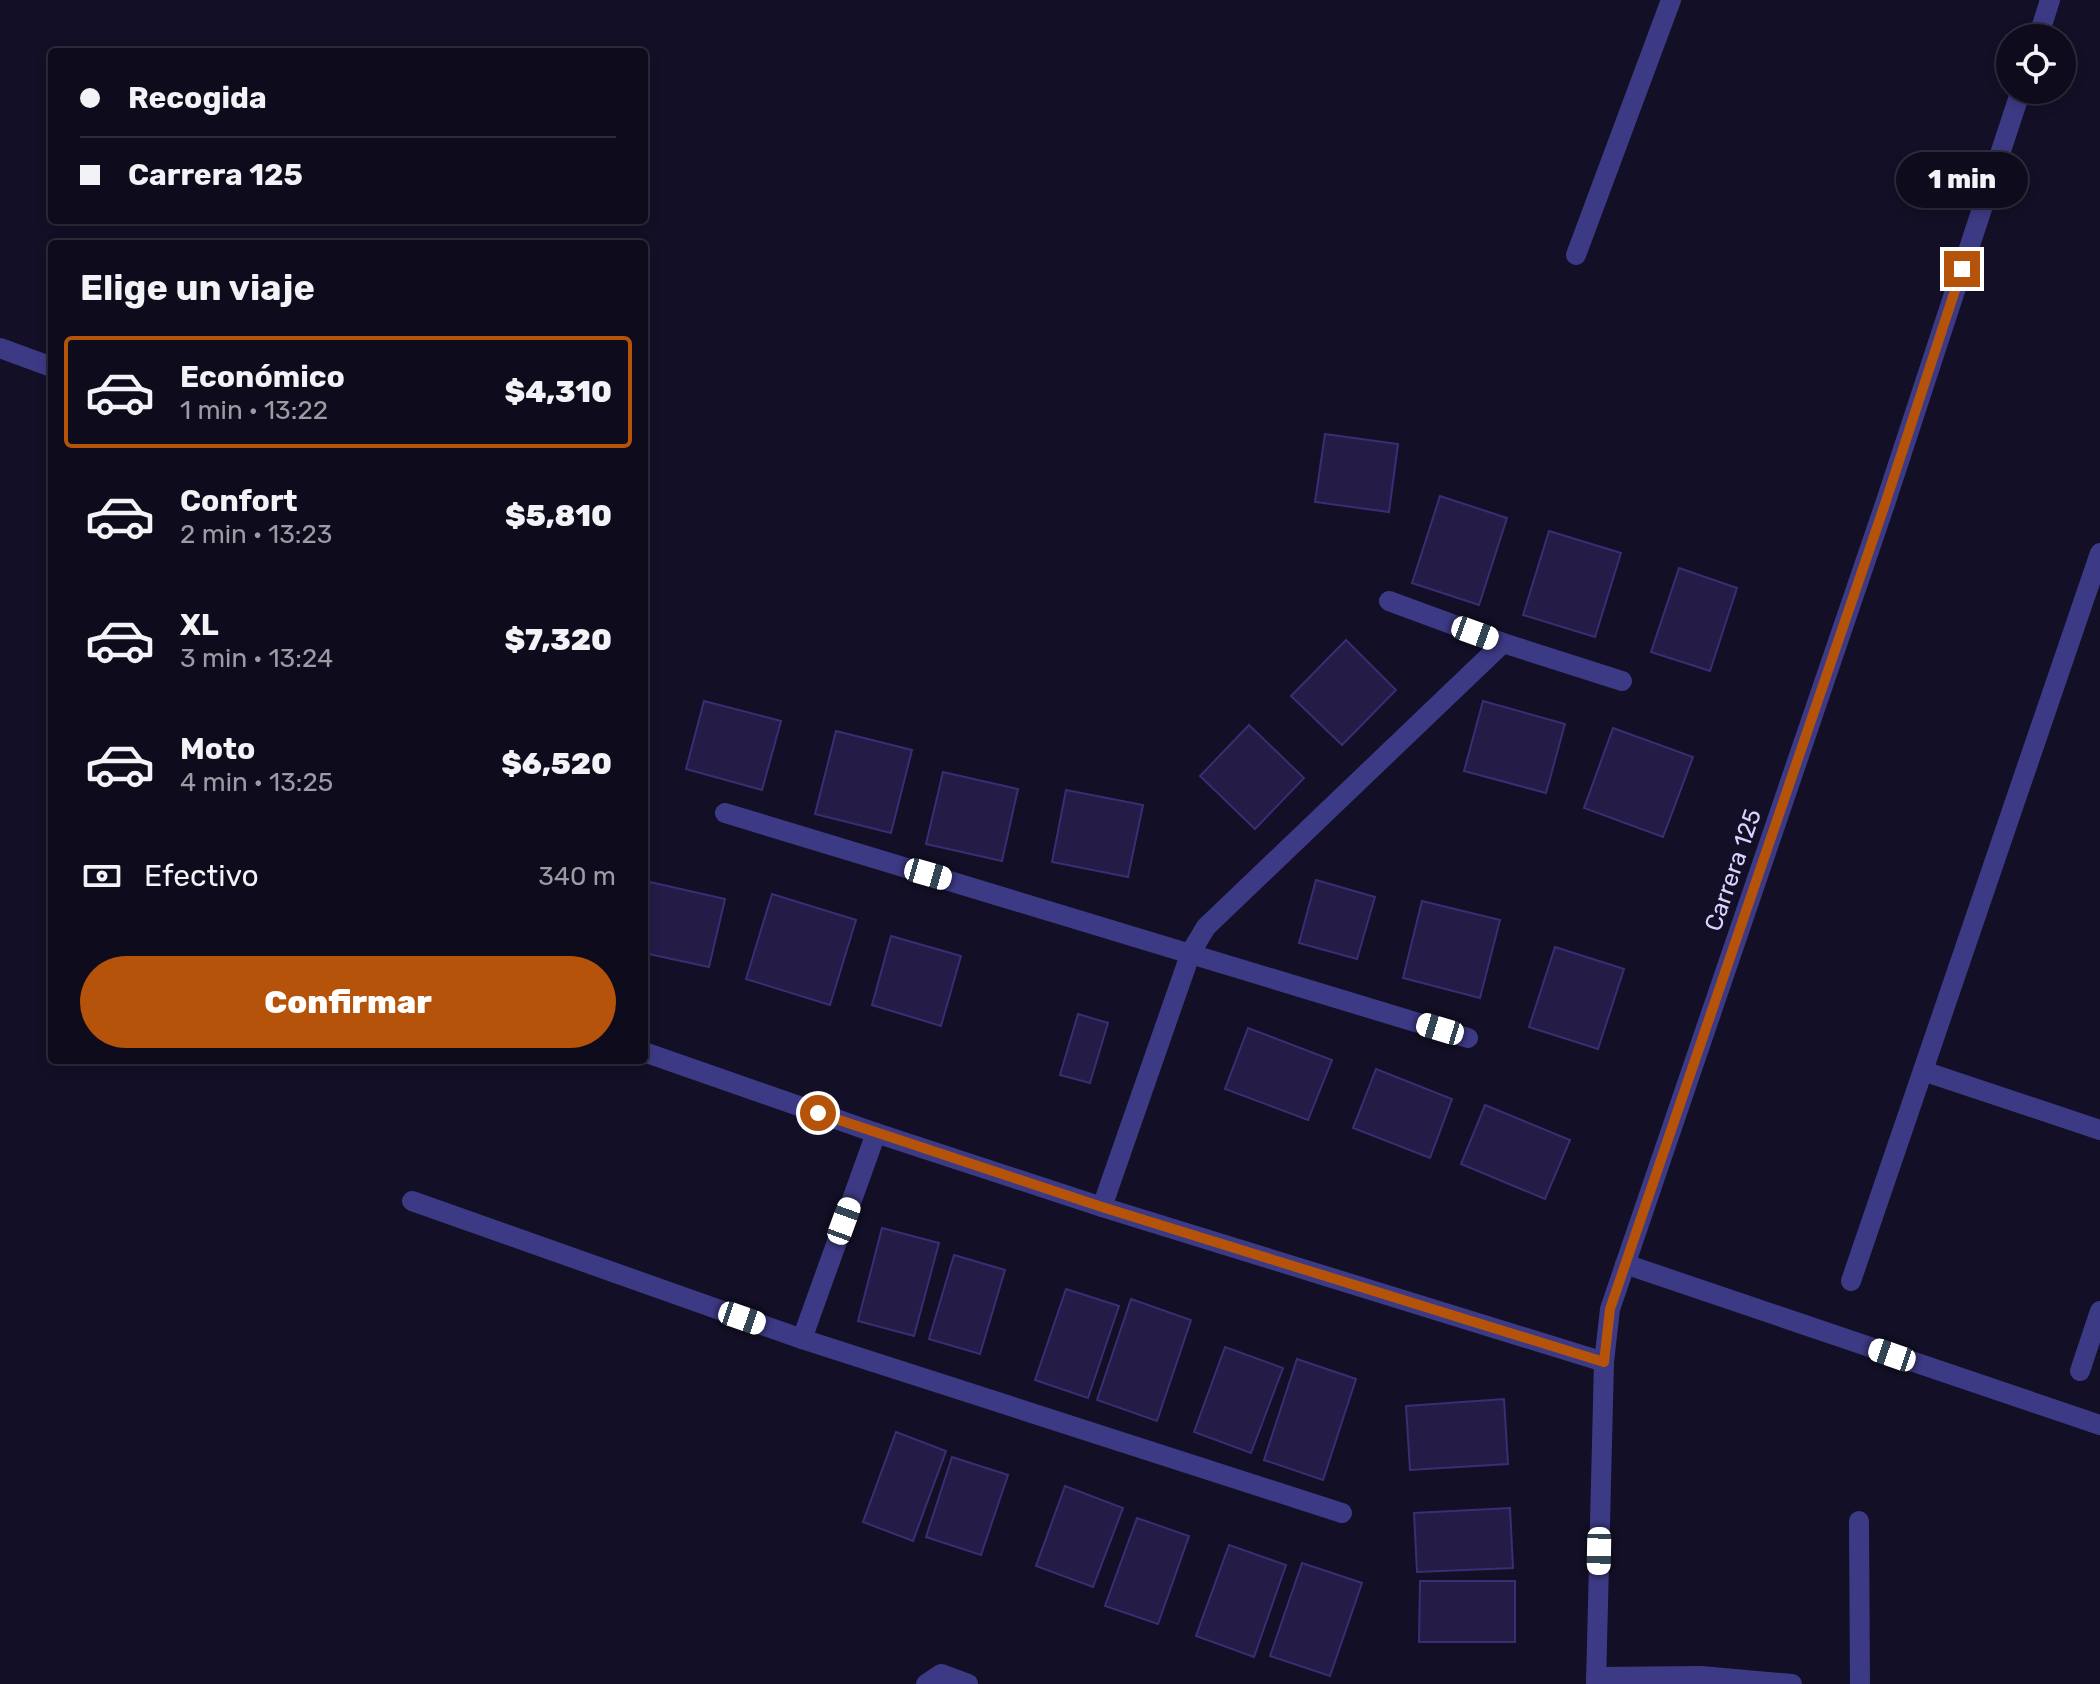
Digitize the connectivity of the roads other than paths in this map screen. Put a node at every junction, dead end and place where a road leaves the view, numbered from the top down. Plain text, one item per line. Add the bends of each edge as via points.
1 (1671, 0) edge
2 (2050, 0) edge
3 (2042, 24) edge
4 (2016, 104) edge
5 (1576, 255) dead end
6 (0, 348) edge
7 (48, 366) edge
8 (2100, 553) edge
9 (1389, 601) dead end
10 (1503, 643) junction
11 (1622, 681) dead end
12 (725, 813) dead end
13 (1191, 952) junction
14 (1468, 1038) dead end
15 (648, 1053) edge
16 (1923, 1071) junction
17 (2100, 1130) edge
18 (876, 1133) junction
19 (412, 1201) dead end
20 (1102, 1207) junction
21 (1625, 1264) junction
22 (1851, 1281) dead end
23 (2100, 1311) edge
24 (802, 1339) junction
25 (1604, 1362) junction
26 (2080, 1371) dead end
27 (2100, 1425) edge
28 (1342, 1513) dead end
29 (1859, 1521) dead end
30 (1596, 1680) edge
31 (926, 1684) edge
32 (968, 1684) edge
33 (1792, 1684) edge
34 (1860, 1684) edge

1 - 5 street
2 - 3 street
4 - 21 street, Carrera 125
6 - 7 street
8 - 16 street
9 - 10 street
10 - 11 street
10 - 13 street via 1206,927
12 - 13 street
13 - 14 street
13 - 20 street
15 - 18 street
16 - 17 street
16 - 22 street
18 - 20 street
18 - 24 street
19 - 24 street
20 - 25 street
21 - 25 street, Carrera 125 via 1610,1309
21 - 27 street
23 - 26 street
24 - 28 street
25 - 30 street, Carrera 125
29 - 34 street
30 - 33 street via 1701,1676
31 - 32 street via 941,1674

